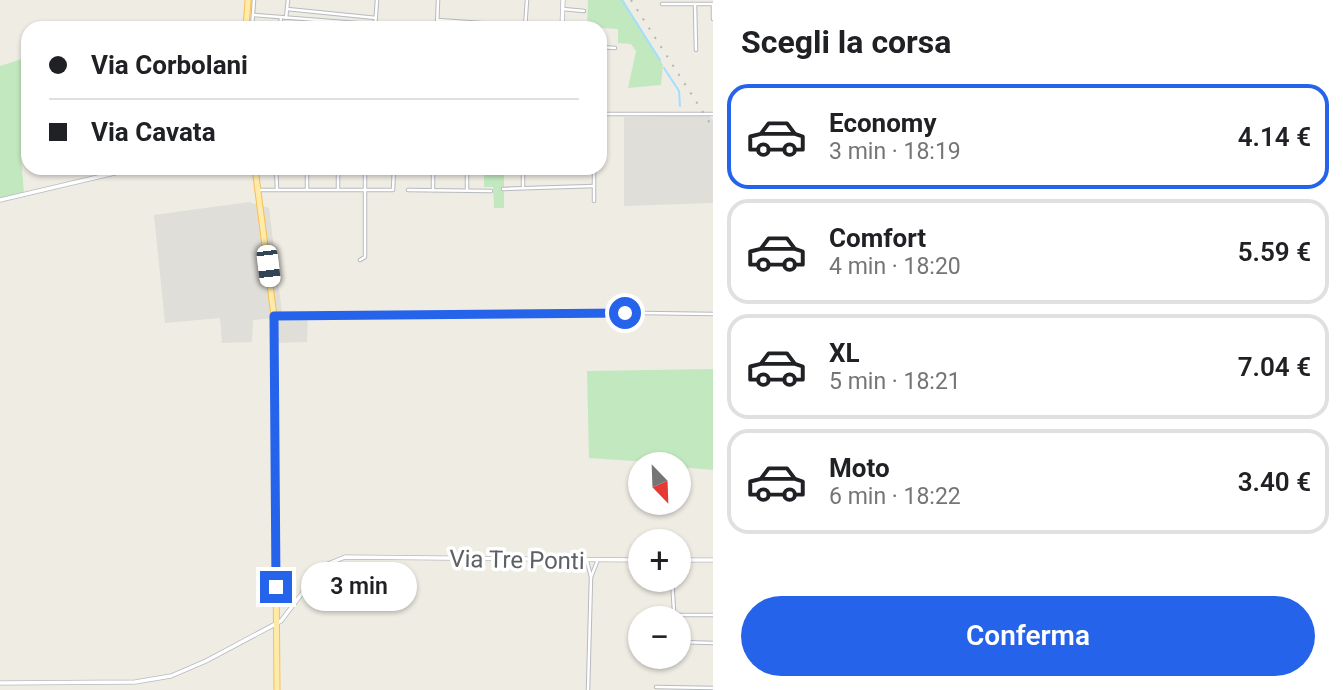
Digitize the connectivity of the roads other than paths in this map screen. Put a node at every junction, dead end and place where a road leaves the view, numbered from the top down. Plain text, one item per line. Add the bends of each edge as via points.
1 (248, 0) edge
2 (254, 0) edge
3 (288, 0) edge
4 (377, 0) edge
5 (438, 0) edge
6 (527, 0) edge
7 (563, 0) edge
8 (695, 4) junction
9 (713, 4) edge
10 (662, 5) dead end
11 (287, 9) junction
12 (563, 9) junction
13 (584, 11) dead end
14 (253, 15) junction
15 (281, 17) junction
16 (286, 18) junction
17 (376, 18) junction
18 (313, 19) joint
19 (713, 19) edge
20 (437, 20) joint
21 (246, 21) edge
22 (253, 21) edge
23 (281, 21) edge
24 (328, 21) edge
25 (376, 21) edge
26 (450, 21) edge
27 (525, 21) edge
28 (562, 21) edge
29 (607, 47) edge
30 (615, 48) dead end
31 (696, 50) dead end
32 (607, 114) edge
33 (713, 114) edge
34 (106, 175) edge
35 (256, 175) edge
36 (276, 175) edge
37 (307, 175) edge
38 (338, 175) edge
39 (365, 175) edge
40 (394, 175) edge
41 (433, 175) edge
42 (467, 175) dead end
43 (523, 175) edge
44 (594, 175) edge
45 (523, 186) junction
46 (594, 186) junction
47 (503, 189) dead end
48 (258, 190) junction
49 (277, 190) junction
50 (307, 190) junction
51 (338, 190) junction
52 (365, 190) junction
53 (408, 190) dead end
54 (433, 190) junction
55 (467, 190) junction
56 (491, 191) dead end
57 (0, 200) edge
58 (594, 201) dead end
59 (360, 260) dead end
60 (713, 314) edge
61 (274, 316) junction
62 (691, 560) edge
63 (713, 560) edge
64 (587, 561) junction
65 (628, 561) edge
66 (597, 562) junction
67 (591, 577) junction
68 (673, 592) edge
69 (291, 609) junction
70 (277, 614) junction
71 (713, 615) edge
72 (277, 626) junction
73 (691, 642) edge
74 (713, 643) edge
75 (0, 683) edge
76 (656, 687) dead end
77 (713, 688) edge
78 (277, 690) edge
79 (587, 690) edge

1 - 21 main road
2 - 14 street
3 - 11 street
4 - 17 street
5 - 20 street
6 - 27 street
7 - 12 street
8 - 9 street
8 - 10 street
8 - 31 street
9 - 19 street
11 - 16 street
11 - 17 street
12 - 13 street
12 - 28 street
14 - 15 street
14 - 22 street
15 - 16 street
15 - 23 street
16 - 18 street
17 - 25 street
18 - 24 street
20 - 26 street
29 - 30 street
32 - 33 street
34 - 57 street
35 - 48 main road
36 - 49 street
37 - 50 street
38 - 51 street
39 - 52 street
40 - 52 street via 393,190
41 - 54 street
42 - 55 street
43 - 45 street
44 - 46 street
45 - 46 street
45 - 47 street
46 - 58 street
48 - 49 street
48 - 61 main road
49 - 50 street
50 - 51 street
51 - 52 street
52 - 59 street via 365,257
53 - 54 street
54 - 55 street
55 - 56 street
60 - 61 street
61 - 70 main road
62 - 63 street
64 - 66 street, Via Tre Ponti
64 - 67 street
64 - 69 street, Via Tre Ponti via 345,557 323,566
65 - 66 street, Via Tre Ponti
66 - 67 street
67 - 79 street
68 - 71 street via 678,615
69 - 70 street
69 - 72 street, Via Tre Ponti
70 - 72 main road
72 - 75 street, Via Tre Ponti via 206,661 151,681
72 - 78 main road
73 - 74 street
76 - 77 street

